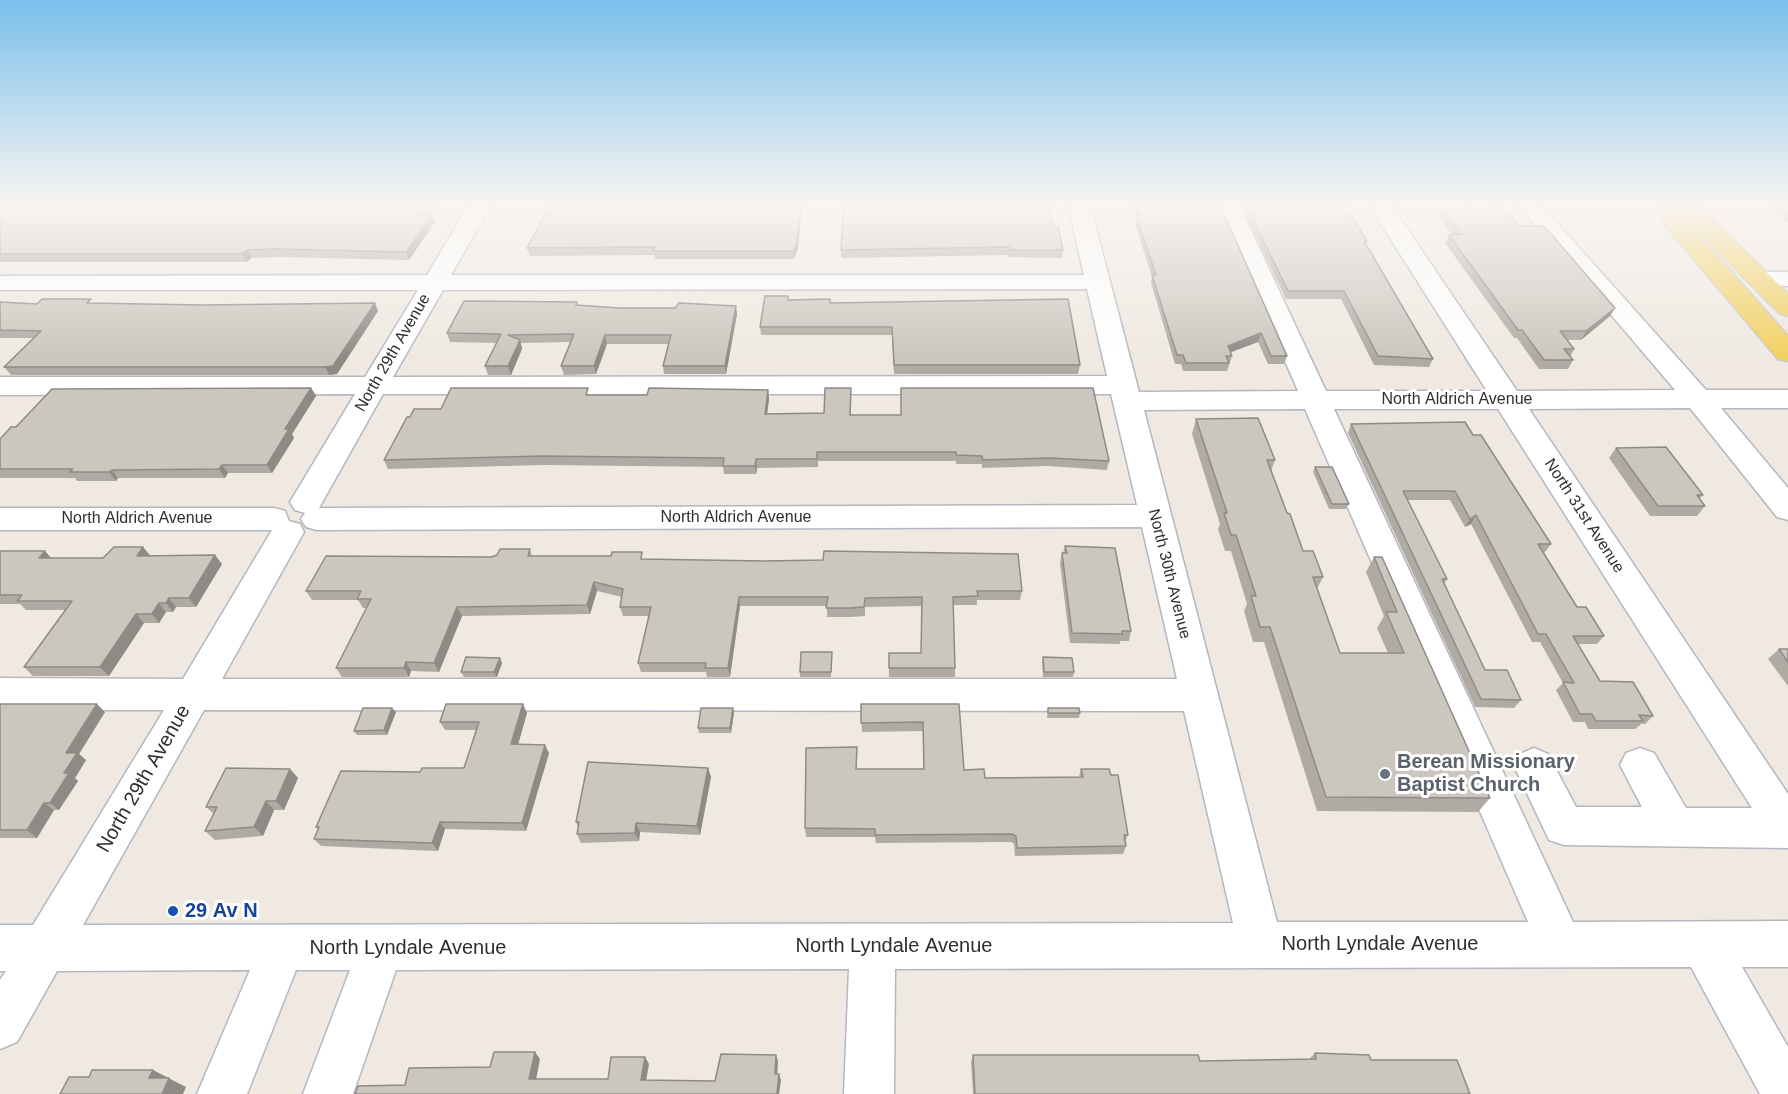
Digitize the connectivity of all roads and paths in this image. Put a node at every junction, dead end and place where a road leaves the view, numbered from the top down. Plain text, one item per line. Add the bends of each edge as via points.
1 (450, 256) edge
2 (1091, 256) edge
3 (1251, 256) edge
4 (1414, 256) edge
5 (1573, 256) edge
6 (1704, 256) edge
7 (1736, 256) edge
8 (1759, 279) junction
9 (1788, 279) edge
10 (1097, 282) junction
11 (434, 283) junction
12 (0, 284) edge
13 (1788, 308) edge
14 (1788, 353) edge
15 (0, 386) edge
16 (374, 386) junction
17 (1124, 393) junction
18 (1698, 399) junction
19 (1788, 399) edge
20 (1509, 400) junction
21 (1316, 401) junction
22 (1788, 509) edge
23 (1155, 516) junction
24 (296, 518) junction
25 (0, 519) edge
26 (193, 693) junction
27 (0, 694) edge
28 (1199, 695) junction
29 (1640, 765) dead end
30 (1534, 766) dead end
31 (1675, 827) junction
32 (1788, 828) edge
33 (1260, 943) junction
34 (1560, 944) junction
35 (1788, 944) edge
36 (1704, 945) junction
37 (872, 947) junction
38 (0, 948) edge
39 (45, 948) junction
40 (282, 948) junction
41 (381, 948) junction
42 (0, 1025) edge
43 (222, 1094) edge
44 (328, 1094) edge
45 (869, 1094) edge
46 (1787, 1094) edge

1 - 11 street, North 29th Avenue
2 - 10 street, North 30th Avenue
3 - 21 street
4 - 20 street, North 31st Avenue
5 - 18 street
6 - 14 main road
7 - 8 main road
8 - 9 street
8 - 13 main road
10 - 11 street
10 - 17 street, North 30th Avenue
11 - 12 street
11 - 16 street, North 29th Avenue
15 - 16 street, North Aldrich Avenue
16 - 17 street, North Aldrich Avenue
16 - 24 street, North 29th Avenue
17 - 21 street, North Aldrich Avenue
17 - 23 street, North 30th Avenue
18 - 19 street, North Aldrich Avenue
18 - 20 street, North Aldrich Avenue
18 - 22 street
20 - 21 street, North Aldrich Avenue
20 - 32 street, North 31st Avenue
21 - 34 street
23 - 24 street, North Aldrich Avenue
23 - 28 street, North 30th Avenue
24 - 25 street, North Aldrich Avenue
24 - 26 street, North 29th Avenue
26 - 27 street
26 - 28 street
26 - 39 street, North 29th Avenue
28 - 33 street, North 30th Avenue
29 - 31 street
30 - 31 street via 1564,826
31 - 32 street
33 - 34 street, North Lyndale Avenue
33 - 37 street, North Lyndale Avenue
34 - 36 street, North Lyndale Avenue
35 - 36 street, North Lyndale Avenue
36 - 46 street
37 - 41 street, North Lyndale Avenue
37 - 45 street
38 - 39 street, North Lyndale Avenue
39 - 40 street, North Lyndale Avenue
39 - 42 street, North 29th Avenue
40 - 41 street, North Lyndale Avenue
40 - 43 street
41 - 44 street

